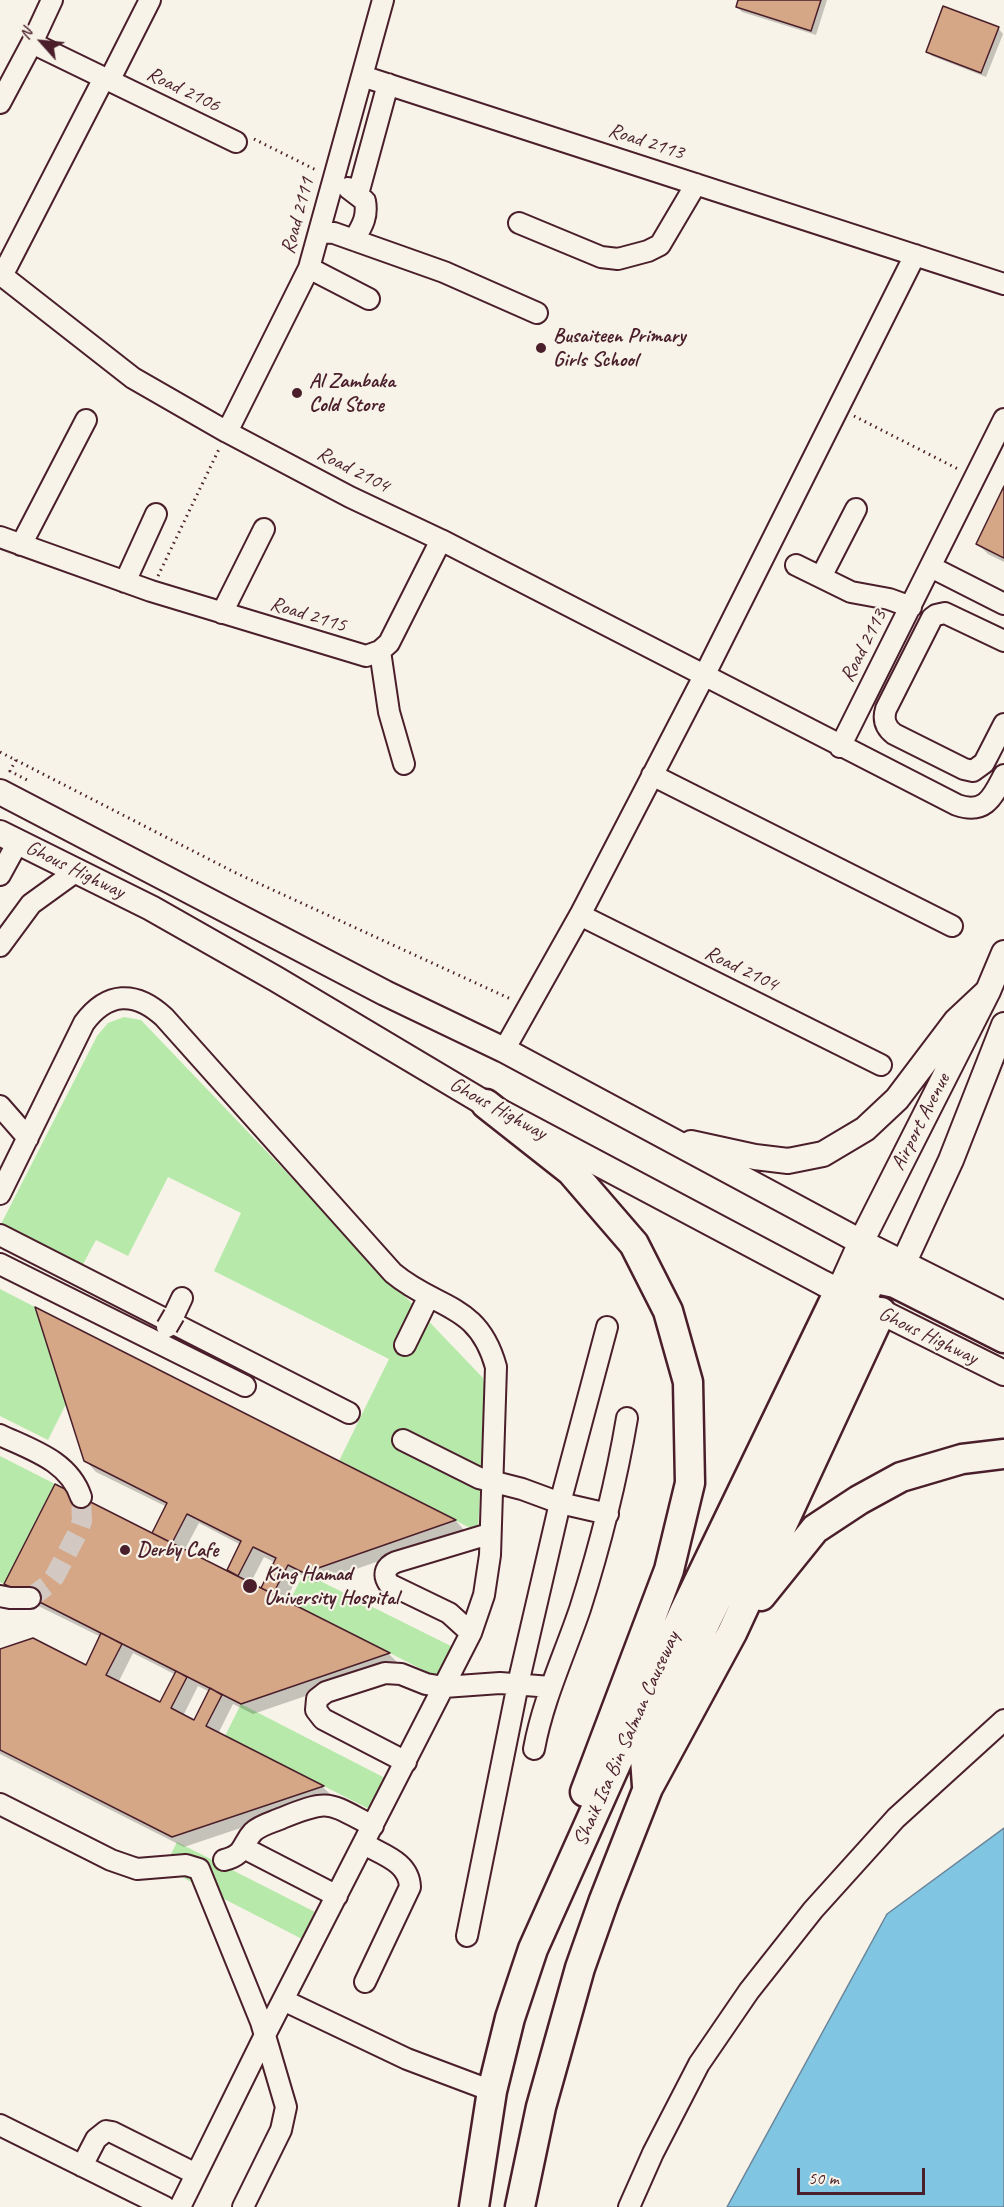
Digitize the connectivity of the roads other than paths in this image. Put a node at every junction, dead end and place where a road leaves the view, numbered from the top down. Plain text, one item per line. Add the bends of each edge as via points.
1 (52, 0) edge
2 (150, 0) edge
3 (383, 0) edge
4 (32, 43) junction
5 (362, 76) junction
6 (106, 79) junction
7 (388, 84) junction
8 (0, 103) edge
9 (236, 142) road end
10 (333, 179) junction
11 (696, 184) junction
12 (358, 194) junction
13 (519, 223) dead end
14 (320, 232) junction
15 (354, 240) junction
16 (915, 255) junction
17 (309, 268) junction
18 (1, 275) edge
19 (1004, 284) edge
20 (369, 299) dead end
21 (537, 313) dead end
22 (1004, 419) edge
23 (86, 420) dead end
24 (227, 432) junction
25 (856, 509) dead end
26 (156, 514) dead end
27 (264, 529) dead end
28 (0, 537) edge
29 (441, 540) junction
30 (21, 545) junction
31 (796, 565) dead end
32 (931, 567) junction
33 (821, 577) junction
34 (124, 582) junction
35 (1004, 604) edge
36 (911, 607) junction
37 (222, 613) junction
38 (1004, 640) edge
39 (380, 651) junction
40 (886, 656) junction
41 (907, 667) junction
42 (704, 676) junction
43 (1004, 724) edge
44 (840, 747) junction
45 (404, 764) dead end
46 (652, 774) junction
47 (1004, 775) edge
48 (0, 792) edge
49 (9, 837) edge
50 (78, 870) junction
51 (0, 875) edge
52 (580, 915) junction
53 (952, 926) dead end
54 (0, 946) edge
55 (1004, 953) edge
56 (988, 991) junction
57 (385, 993) junction
58 (1004, 1026) edge
59 (504, 1050) junction
60 (881, 1065) dead end
61 (486, 1104) junction
62 (0, 1106) edge
63 (663, 1137) junction
64 (28, 1138) junction
65 (0, 1194) edge
66 (0, 1235) edge
67 (861, 1242) junction
68 (0, 1264) edge
69 (875, 1288) junction
70 (429, 1296) junction
71 (1004, 1314) edge
72 (607, 1327) dead end
73 (1004, 1338) edge
74 (405, 1345) dead end
75 (1004, 1373) edge
76 (245, 1386) dead end
77 (349, 1413) dead end
78 (627, 1418) dead end
79 (0, 1434) edge
80 (403, 1440) dead end
81 (1004, 1454) edge
82 (492, 1481) junction
83 (81, 1497) tunnel mouth
84 (560, 1503) junction
85 (608, 1514) junction
86 (489, 1534) junction
87 (0, 1596) edge
88 (30, 1598) tunnel mouth
89 (471, 1633) junction
90 (732, 1633) junction
91 (518, 1684) junction
92 (444, 1687) junction
93 (551, 1687) junction
94 (1004, 1720) edge
95 (534, 1749) dead end
96 (406, 1762) junction
97 (648, 1788) junction
98 (0, 1804) edge
99 (373, 1826) junction
100 (363, 1844) junction
101 (244, 1848) junction
102 (224, 1860) dead end
103 (561, 1886) junction
104 (337, 1896) junction
105 (467, 1936) dead end
106 (365, 1982) dead end
107 (283, 2000) junction
108 (265, 2035) junction
109 (492, 2091) junction
110 (0, 2125) edge
111 (82, 2166) junction
112 (196, 2174) junction
113 (165, 2207) edge
114 (180, 2207) edge
115 (243, 2207) edge
116 (474, 2207) edge
117 (520, 2207) edge
118 (628, 2207) edge

1 - 4 street
2 - 6 street, Road 2106
3 - 5 street, Road 2111
4 - 6 street, Road 2106
4 - 8 street
5 - 7 street, Road 2113
5 - 10 street, Road 2111
6 - 9 street, Road 2106
6 - 18 street
7 - 11 street, Road 2113
7 - 12 street
10 - 12 street
10 - 14 street, Road 2111
11 - 13 street via 660,245 618,259 601,257
11 - 16 street, Road 2113
12 - 15 street via 365,201 367,212
14 - 15 street
14 - 17 street, Road 2111
15 - 21 street via 444,272
16 - 19 street, Road 2113
16 - 42 street
17 - 20 street
17 - 24 street, Road 2111
18 - 24 street, Road 2104 via 133,378
22 - 32 street, Road 2113
23 - 30 street
24 - 29 street, Road 2104
25 - 33 street
26 - 34 street
27 - 37 street
28 - 30 street, Road 2115
29 - 39 street via 389,642
29 - 42 street, Road 2104
30 - 34 street, Road 2115
31 - 33 street
32 - 35 street
32 - 36 street, Road 2113
33 - 36 street via 859,594
34 - 37 street, Road 2115
36 - 40 street, Road 2113
37 - 39 street, Road 2115 via 359,656 372,656
38 - 41 street via 940,614 932,618
39 - 45 street via 389,712
40 - 41 street
40 - 44 street, Road 2113
41 - 43 street via 885,714 886,726 894,734 973,771 984,763
42 - 44 street, Road 2104
42 - 46 street
44 - 47 street, Road 2104 via 957,805 978,808 990,800
46 - 52 street
46 - 53 street
48 - 57 main road, Ghous Highway
49 - 50 main road, Ghous Highway
49 - 51 street
49 - 57 main road via 56,839 349,984
50 - 54 street via 31,904
50 - 61 main road, Ghous Highway via 248,963
52 - 59 street
52 - 60 street, Road 2104
55 - 56 main road, Airport Avenue
56 - 63 main road via 956,1021 897,1100 865,1129 823,1154 788,1161
56 - 67 main road, Airport Avenue
57 - 59 main road, Ghous Highway
58 - 69 main road, Airport Avenue via 951,1160
59 - 63 main road, Ghous Highway
61 - 69 main road, Ghous Highway
61 - 103 highway via 571,1171 634,1244 668,1311 688,1382 690,1483 669,1570 568,1842
62 - 64 street
63 - 67 main road, Ghous Highway
64 - 65 street
64 - 70 street via 93,1011 106,1002 138,999 164,1017 393,1273
66 - 77 street
67 - 69 highway
68 - 76 street via 171,1321
69 - 71 main road, Ghous Highway
69 - 73 highway
69 - 75 main road, Ghous Highway
69 - 90 highway, Shaik Isa Bin Salman Causeway
69 - 97 highway via 652,1733 645,1758
69 - 103 highway, Shaik Isa Bin Salman Causeway via 685,1610
70 - 74 street
70 - 82 street via 466,1316 490,1347 496,1367
72 - 84 street
78 - 85 street
79 - 83 street via 63,1468
80 - 82 street
81 - 90 highway via 962,1460 901,1477 832,1517 815,1529
82 - 84 street
82 - 86 street
84 - 85 street
84 - 91 street
85 - 93 street
86 - 89 street via 486,1585
86 - 89 street via 396,1562 385,1574 388,1584 449,1613
87 - 88 street
89 - 92 street
90 - 97 highway, Shaik Isa Bin Salman Causeway
91 - 92 street
91 - 93 street
91 - 105 street
92 - 96 street
92 - 96 street via 386,1672 326,1692 317,1699 316,1710 323,1719
93 - 95 street
94 - 118 street via 896,1818 813,1910 749,1991 699,2064
96 - 99 street
97 - 117 highway, Shaik Isa Bin Salman Causeway via 580,1968 541,2107
98 - 108 street via 136,1869 186,1865 199,1869
99 - 100 street
99 - 101 street via 331,1805 315,1805 256,1829
100 - 104 street
100 - 106 street via 399,1863 410,1878 410,1887
101 - 102 street
101 - 104 street
103 - 109 highway, Shaik Isa Bin Salman Causeway via 526,1969
104 - 107 street
107 - 108 street
107 - 109 street via 407,2059
108 - 112 street
108 - 115 street via 285,2115
109 - 116 highway, Shaik Isa Bin Salman Causeway
110 - 111 street
111 - 112 street via 96,2139 106,2131
111 - 113 street
112 - 114 street

